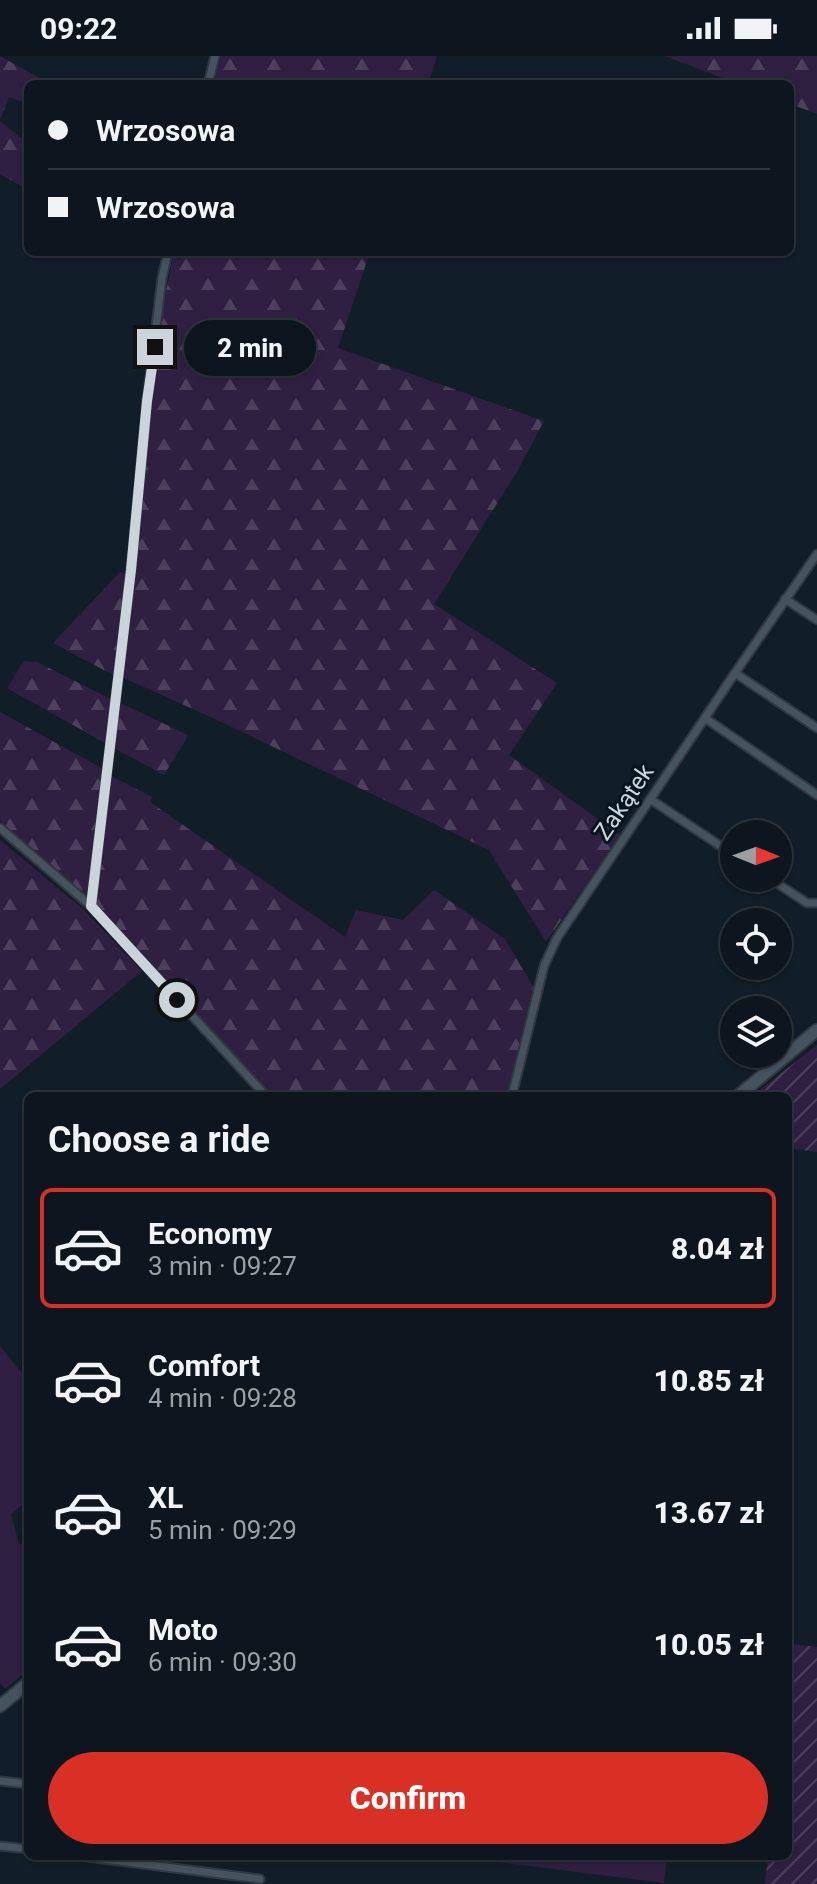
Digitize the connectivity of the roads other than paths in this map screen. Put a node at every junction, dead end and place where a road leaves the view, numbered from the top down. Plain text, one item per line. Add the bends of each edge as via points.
1 (215, 56) edge
2 (209, 80) edge
3 (167, 256) edge
4 (817, 554) edge
5 (785, 599) junction
6 (817, 620) edge
7 (735, 673) junction
8 (705, 718) junction
9 (817, 728) edge
10 (817, 795) edge
11 (650, 799) junction
12 (0, 828) edge
13 (720, 846) edge
14 (790, 892) edge
15 (817, 903) edge
16 (91, 906) junction
17 (817, 1030) edge
18 (262, 1092) edge
19 (513, 1092) edge
20 (743, 1092) edge
21 (24, 1686) edge
22 (0, 1706) edge
23 (0, 1781) edge
24 (24, 1784) edge
25 (0, 1846) edge
26 (24, 1849) edge
27 (111, 1860) edge
28 (260, 1879) dead end

1 - 2 street
3 - 16 street
4 - 5 street, Zakątek
5 - 6 street
5 - 7 street, Zakątek
7 - 8 street, Zakątek
7 - 9 street
8 - 10 street
8 - 11 street, Zakątek
11 - 13 street
11 - 19 street, Zakątek via 545,961
12 - 16 street
14 - 15 street
16 - 18 street
17 - 20 main road
21 - 22 main road
23 - 24 street
25 - 26 street
27 - 28 street

